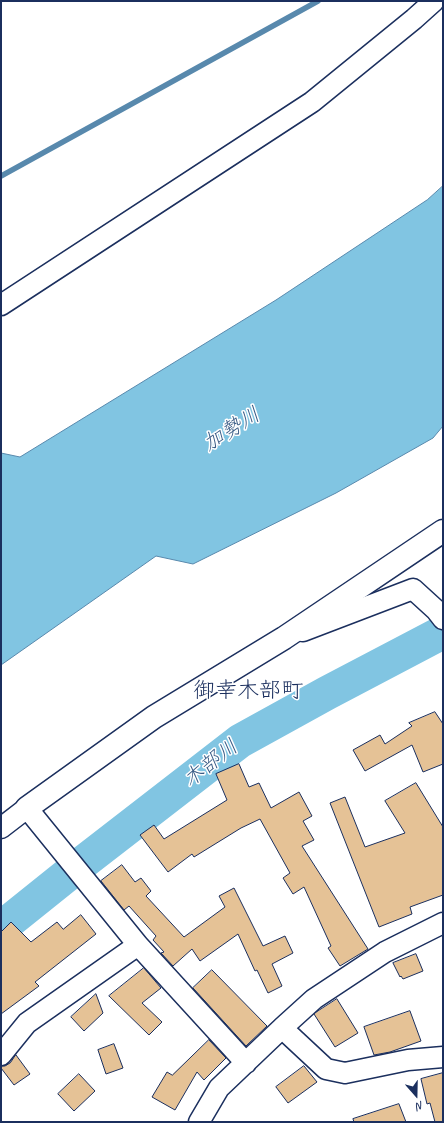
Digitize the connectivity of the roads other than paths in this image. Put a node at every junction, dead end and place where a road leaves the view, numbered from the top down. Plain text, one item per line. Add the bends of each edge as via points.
1 (434, 1) edge
2 (1, 305) edge
3 (443, 531) edge
4 (443, 619) edge
5 (284, 638) junction
6 (27, 808) junction
7 (1, 828) edge
8 (443, 923) edge
9 (138, 945) junction
10 (282, 1028) junction
11 (1, 1054) edge
12 (443, 1057) edge
13 (246, 1062) junction
14 (199, 1122) edge

1 - 2 street via 312,102
3 - 5 street
4 - 5 street via 413,589
5 - 6 street via 154,717
6 - 7 street
6 - 9 street
8 - 10 street via 379,956 314,999
9 - 11 street via 27,1023
9 - 13 street
10 - 12 street via 326,1068 345,1072 408,1060
10 - 13 street
13 - 14 street via 219,1088

